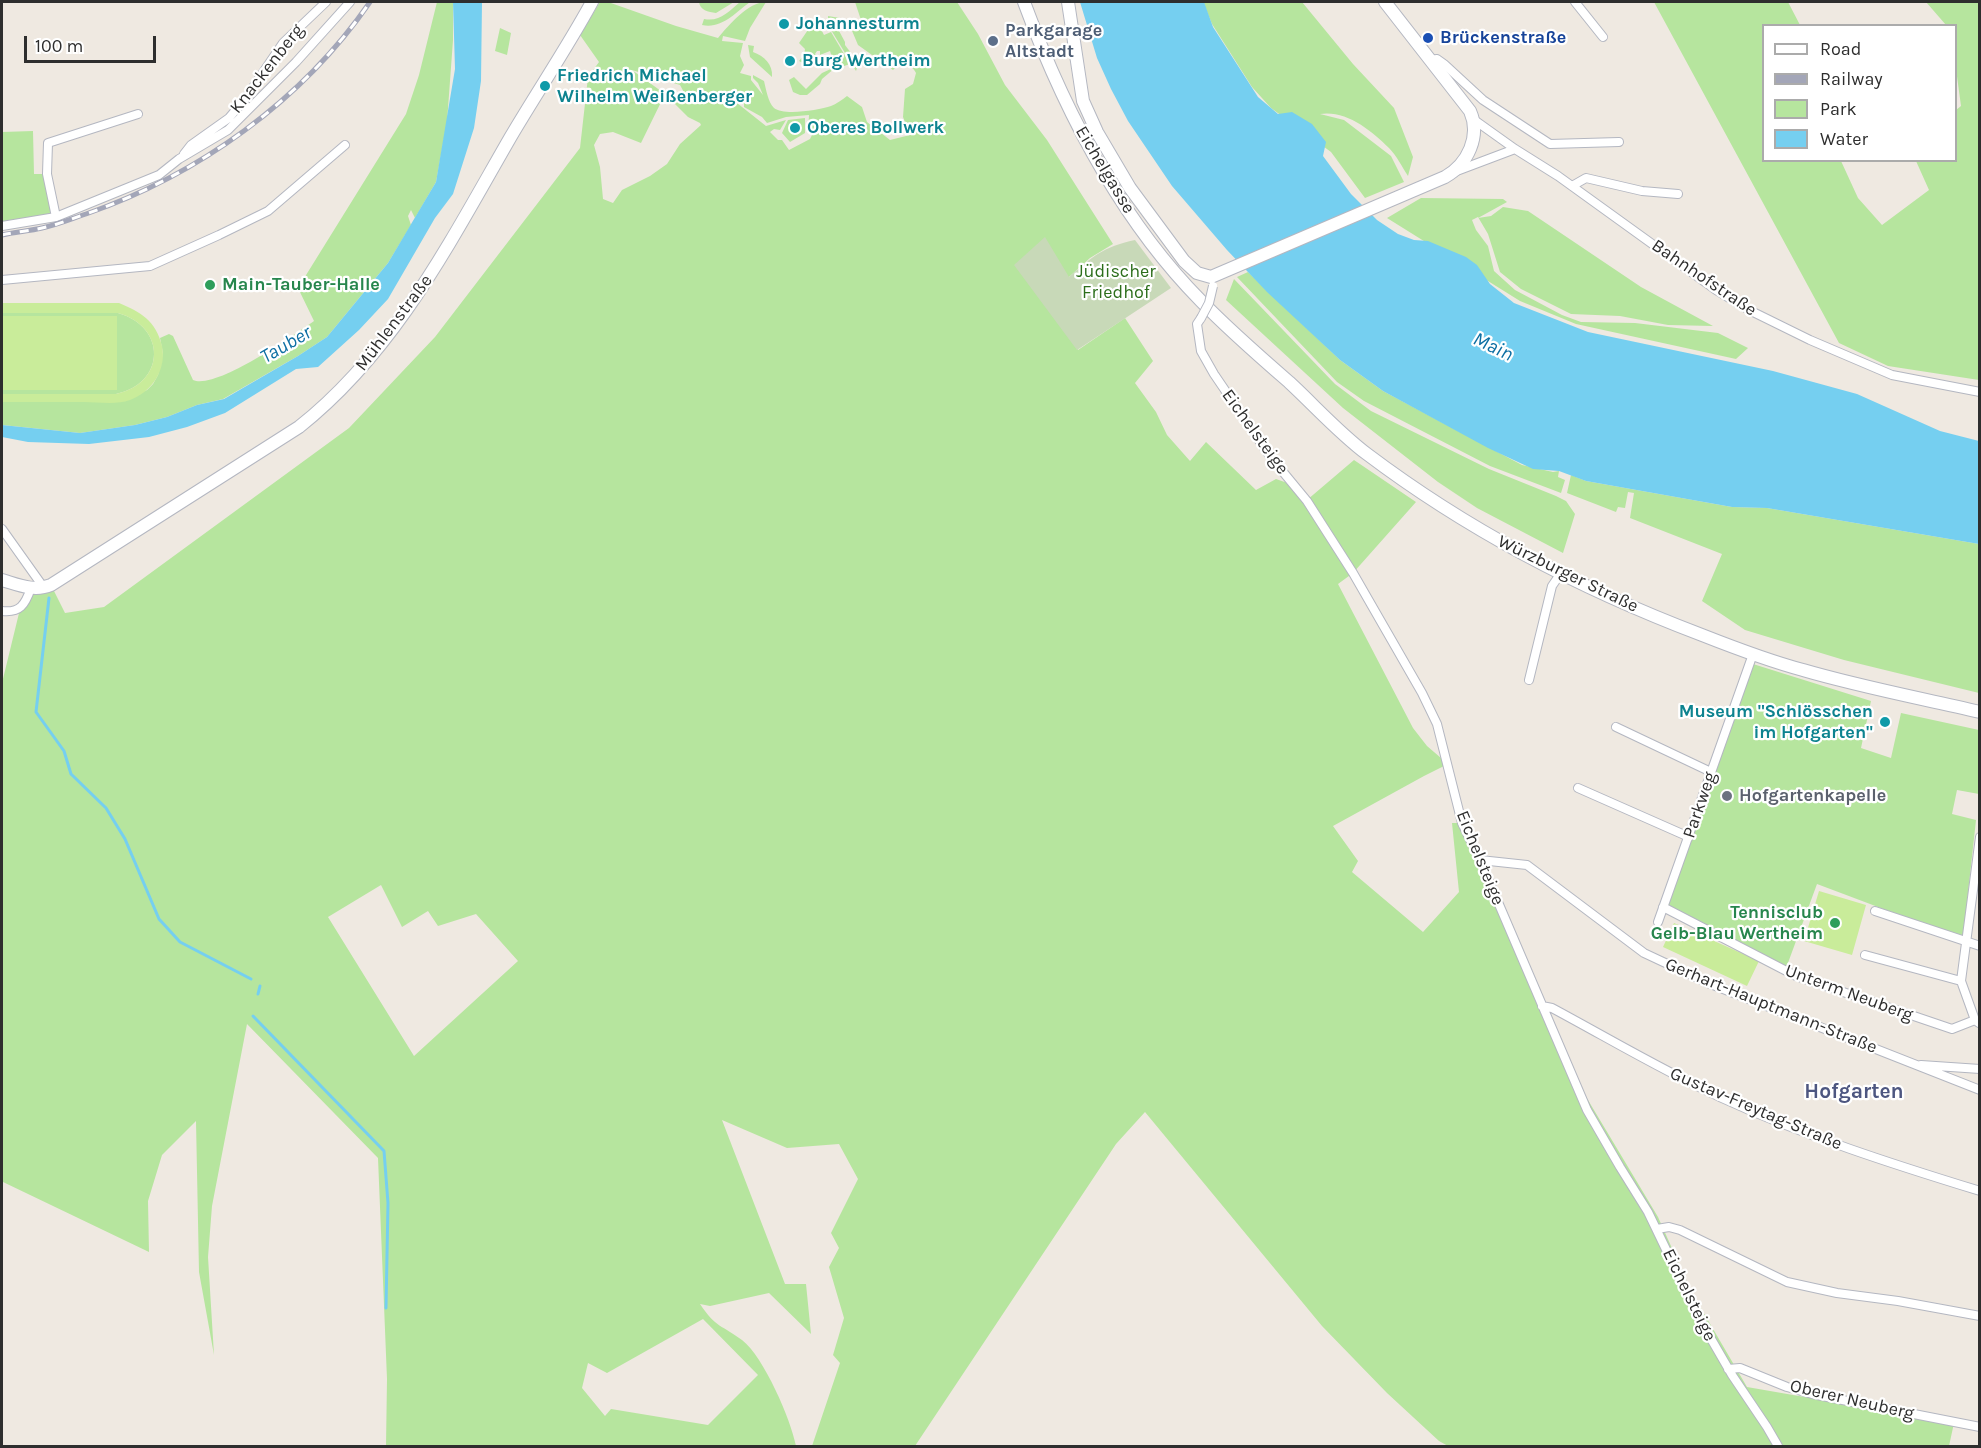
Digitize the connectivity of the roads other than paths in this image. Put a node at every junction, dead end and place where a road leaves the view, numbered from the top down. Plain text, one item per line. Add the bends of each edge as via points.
1 (326, 2) edge
2 (350, 2) edge
3 (592, 2) edge
4 (1024, 2) edge
5 (1058, 2) edge
6 (1068, 2) edge
7 (1386, 2) edge
8 (1575, 2) edge
9 (1071, 21) junction
10 (1603, 37) dead end
11 (1430, 60) junction
12 (138, 114) dead end
13 (1473, 119) junction
14 (1619, 142) dead end
15 (345, 145) dead end
16 (1515, 149) junction
17 (179, 159) junction
18 (1448, 175) junction
19 (1572, 186) junction
20 (1678, 194) dead end
21 (56, 217) junction
22 (2, 226) edge
23 (1215, 279) junction
24 (2, 280) edge
25 (1219, 318) joint
26 (1980, 392) edge
27 (2, 529) edge
28 (1561, 573) junction
29 (2, 580) edge
30 (31, 588) junction
31 (44, 588) junction
32 (2, 611) edge
33 (1753, 654) junction
34 (1529, 680) dead end
35 (1980, 712) edge
36 (1616, 727) dead end
37 (1711, 772) junction
38 (1578, 788) dead end
39 (1689, 837) junction
40 (1980, 837) edge
41 (1480, 860) junction
42 (1977, 874) edge
43 (1663, 907) junction
44 (1875, 911) dead end
45 (1658, 922) dead end
46 (1966, 942) junction
47 (1980, 946) edge
48 (1865, 955) dead end
49 (1961, 981) junction
50 (1542, 1006) junction
51 (1977, 1022) edge
52 (1911, 1064) junction
53 (1980, 1069) edge
54 (1980, 1090) edge
55 (1980, 1191) edge
56 (1657, 1229) junction
57 (1980, 1316) edge
58 (1728, 1369) junction
59 (1980, 1427) edge
60 (1778, 1446) edge

1 - 17 street, Knackenberg via 283,43 229,118 191,145
2 - 17 street via 228,130
3 - 31 main road, Mühlenstraße via 421,290 355,376 299,427
4 - 25 main road, Eichelgasse via 1065,100 1109,183 1161,254
5 - 9 main road
6 - 9 main road
7 - 11 main road
8 - 10 street
9 - 23 main road via 1083,101 1101,140 1130,188 1184,261 1197,273
11 - 13 main road
11 - 14 street via 1437,59 1483,100 1550,144
12 - 21 street via 48,143 47,174
13 - 16 street, Bahnhofstraße
13 - 18 main road via 1471,147
15 - 24 street via 268,210 150,266
16 - 18 street
16 - 19 street, Bahnhofstraße
17 - 21 street via 159,175
18 - 23 main road
19 - 20 street via 1586,178 1642,191
19 - 26 street, Bahnhofstraße via 1716,290 1761,317 1892,375
21 - 22 street
23 - 41 street, Eichelsteige, bridge via 1209,303 1197,324 1201,351 1269,455 1307,501 1427,703 1437,724 1462,823
25 - 28 main road, Würzburger Straße via 1366,454 1483,532
27 - 31 street
28 - 33 main road, Würzburger Straße via 1632,608
28 - 34 street via 1551,586
29 - 30 main road, Mühlenstraße
30 - 31 main road, Mühlenstraße
30 - 32 street via 20,609
33 - 35 main road, Würzburger Straße via 1837,680
33 - 37 street, Parkweg
36 - 37 street
37 - 39 street, Parkweg
38 - 39 street
39 - 43 street, Parkweg
40 - 42 street
41 - 50 street, Eichelsteige
41 - 52 street, Gerhart-Hauptmann-Straße via 1527,865 1644,953 1708,983
42 - 46 street
43 - 45 street, Parkweg
43 - 51 street, Unterm Neuberg via 1796,976 1952,1029
44 - 46 street
46 - 47 street
46 - 49 street
48 - 49 street
49 - 51 street
50 - 55 street, Gustav-Freytag-Straße via 1723,1098 1859,1153
50 - 56 street, Eichelsteige via 1587,1110
52 - 53 street, Gerhart-Hauptmann-Straße
52 - 54 street, Gerhart-Hauptmann-Straße
56 - 57 street via 1680,1230 1787,1282
56 - 58 street, Eichelsteige
58 - 59 street, Oberer Neuberg via 1740,1368 1787,1387 1833,1399
58 - 60 street, Eichelsteige

